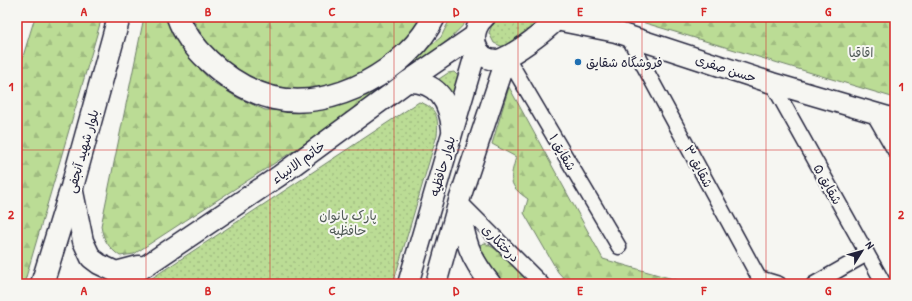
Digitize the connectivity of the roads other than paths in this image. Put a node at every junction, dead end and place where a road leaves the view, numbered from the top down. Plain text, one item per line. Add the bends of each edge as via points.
1 (118, 17) edge
2 (178, 17) edge
3 (434, 17) edge
4 (485, 17) edge
5 (557, 18) edge
6 (618, 29) edge
7 (476, 42) junction
8 (507, 57) junction
9 (407, 82) junction
10 (772, 83) junction
11 (873, 113) junction
12 (895, 120) edge
13 (453, 132) junction
14 (895, 152) edge
15 (72, 187) junction
16 (459, 201) junction
17 (619, 247) dead end
18 (867, 254) junction
19 (152, 261) junction
20 (42, 284) edge
21 (119, 284) edge
22 (408, 284) edge
23 (436, 284) edge
24 (490, 284) edge
25 (542, 284) edge
26 (779, 284) edge
27 (814, 284) edge
28 (884, 284) edge

1 - 15 main road, بلوار شهید آنجفی
2 - 3 main road via 182,27 201,53 225,76 251,91 275,98 303,101 340,93 377,77 409,53 430,27
4 - 7 main road, بلوار حافظیه via 478,24
5 - 6 main road, حسن صفری
5 - 8 main road
6 - 10 main road, حسن صفری
6 - 26 street, شقایق ۳ via 759,278
7 - 8 main road via 484,56 491,60
7 - 9 main road, خاتم الانبیاء
7 - 13 main road, بلوار حافظیه
8 - 16 main road, بلوار حافظیه
8 - 17 street, شقایق ۱
9 - 13 main road via 422,83 439,94 449,109
9 - 19 main road, خاتم الانبیاء via 279,176
10 - 11 main road, حسن صفری
10 - 18 street, شقایق ۵
11 - 12 main road, حسن صفری
11 - 14 street
13 - 22 main road, بلوار حافظیه
15 - 19 main road via 83,241 91,258 116,272
15 - 20 main road, بلوار شهید آنجفی
16 - 23 main road, بلوار حافظیه
16 - 24 main road via 468,250
16 - 25 street, درختکاری
18 - 27 street
18 - 28 street, شقایق ۵
19 - 21 main road, خاتم الانبیاء

